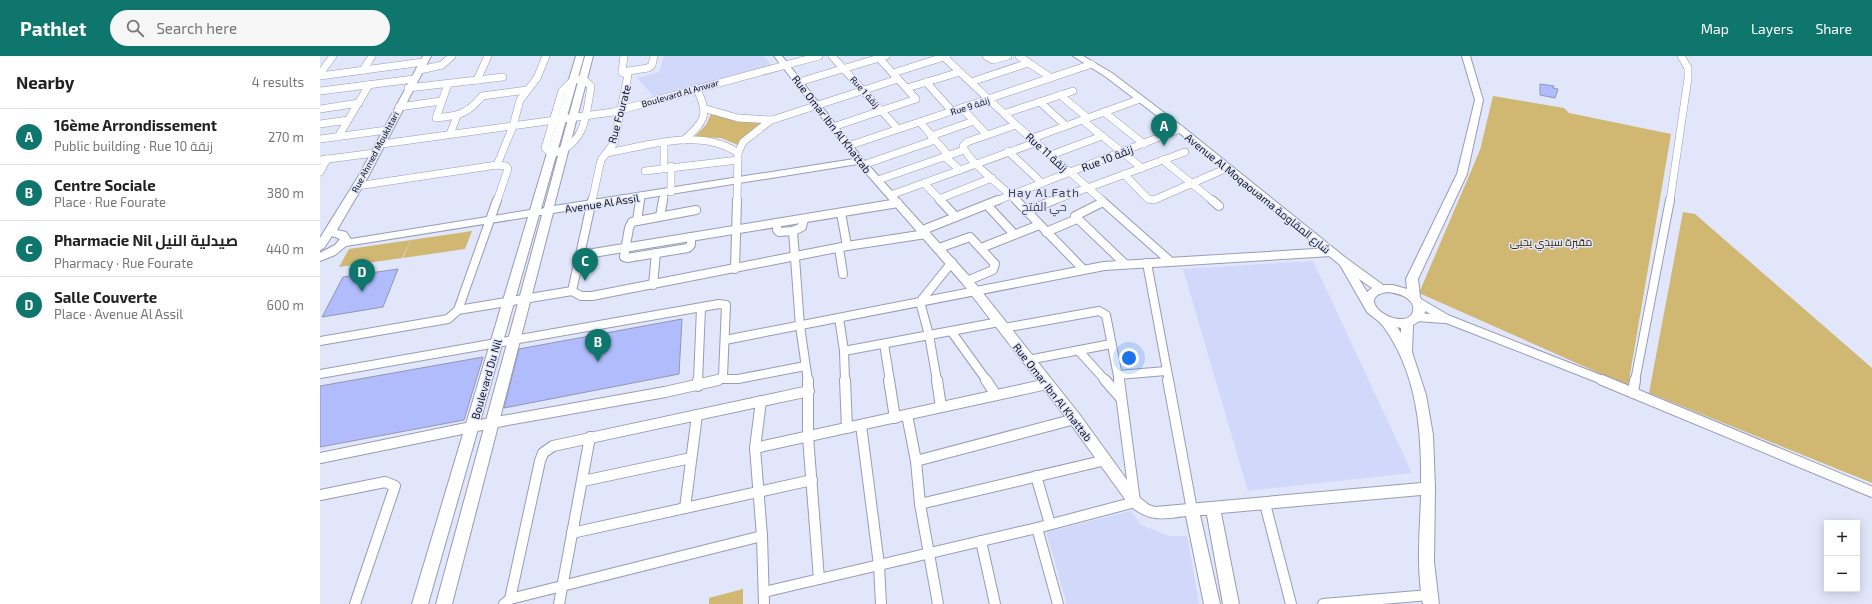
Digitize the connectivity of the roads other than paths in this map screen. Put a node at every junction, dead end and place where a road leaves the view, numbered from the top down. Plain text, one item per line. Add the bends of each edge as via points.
1 (333, 56) edge
2 (372, 56) edge
3 (488, 56) edge
4 (546, 56) edge
5 (580, 56) edge
6 (589, 56) edge
7 (624, 56) edge
8 (654, 56) edge
9 (819, 56) edge
10 (832, 56) edge
11 (886, 56) edge
12 (945, 56) edge
13 (986, 56) edge
14 (1008, 56) edge
15 (1019, 56) edge
16 (1077, 56) edge
17 (1466, 56) edge
18 (1681, 56) edge
19 (454, 57) edge
20 (879, 58) junction
21 (781, 60) edge
22 (1028, 62) junction
23 (423, 63) edge
24 (1092, 64) junction
25 (844, 68) junction
26 (363, 70) junction
27 (622, 72) junction
28 (960, 72) junction
29 (893, 73) junction
30 (320, 75) edge
31 (503, 77) dead end
32 (1051, 78) junction
33 (414, 79) junction
34 (898, 79) junction
35 (477, 80) junction
36 (578, 80) junction
37 (799, 82) junction
38 (926, 82) junction
39 (970, 82) junction
40 (448, 84) junction
41 (370, 85) junction
42 (408, 88) junction
43 (696, 88) junction
44 (907, 88) junction
45 (527, 90) junction
46 (863, 90) junction
47 (320, 91) edge
48 (1072, 91) dead end
49 (1060, 95) junction
50 (1140, 99) junction
51 (990, 100) junction
52 (441, 101) junction
53 (1040, 102) junction
54 (359, 103) junction
55 (817, 105) junction
56 (399, 107) junction
57 (962, 108) junction
58 (320, 109) edge
59 (622, 109) junction
60 (706, 109) junction
61 (882, 111) junction
62 (952, 111) junction
63 (1104, 112) junction
64 (1006, 113) junction
65 (457, 116) junction
66 (586, 116) junction
67 (562, 119) junction
68 (1085, 119) junction
69 (348, 120) junction
70 (772, 120) junction
71 (974, 121) junction
72 (920, 122) junction
73 (320, 124) edge
74 (1016, 125) junction
75 (514, 126) junction
76 (833, 126) junction
77 (1066, 126) junction
78 (898, 129) junction
79 (1180, 129) junction
80 (387, 130) junction
81 (450, 134) junction
82 (987, 135) junction
83 (1102, 136) junction
84 (338, 137) junction
85 (933, 138) junction
86 (320, 139) edge
87 (684, 140) junction
88 (1035, 140) junction
89 (382, 144) junction
90 (664, 144) junction
91 (1144, 144) junction
92 (848, 146) junction
93 (964, 150) junction
94 (1008, 151) junction
95 (1123, 152) junction
96 (1185, 152) dead end
97 (375, 153) junction
98 (557, 153) junction
99 (607, 153) junction
100 (1051, 155) junction
101 (738, 156) junction
102 (946, 156) junction
103 (324, 160) edge
104 (1163, 160) junction
105 (861, 163) junction
106 (976, 164) junction
107 (497, 165) junction
108 (667, 166) junction
109 (1142, 168) junction
110 (1227, 168) junction
111 (960, 170) junction
112 (645, 171) dead end
113 (320, 172) edge
114 (1070, 172) junction
115 (1124, 174) junction
116 (992, 178) junction
117 (878, 180) junction
118 (737, 181) junction
119 (924, 183) junction
120 (1042, 183) junction
121 (1192, 184) junction
122 (357, 186) junction
123 (1087, 187) junction
124 (667, 192) junction
125 (1011, 195) junction
126 (641, 196) junction
127 (939, 198) junction
128 (895, 199) junction
129 (1103, 202) junction
130 (591, 204) junction
131 (987, 204) junction
132 (1219, 206) dead end
133 (696, 210) dead end
134 (548, 211) junction
135 (1026, 212) junction
136 (534, 213) junction
137 (841, 213) junction
138 (660, 216) junction
139 (956, 217) junction
140 (804, 219) junction
141 (1077, 219) junction
142 (490, 220) junction
143 (636, 221) junction
144 (777, 223) junction
145 (1039, 225) junction
146 (736, 230) junction
147 (793, 230) junction
148 (925, 232) junction
149 (1046, 232) junction
150 (1014, 234) junction
151 (691, 237) junction
152 (324, 240) edge
153 (345, 243) junction
154 (843, 247) junction
155 (627, 248) junction
156 (939, 248) junction
157 (980, 248) junction
158 (1331, 252) junction
159 (656, 253) junction
160 (581, 255) junction
161 (320, 256) edge
162 (794, 257) junction
163 (1342, 261) junction
164 (952, 262) junction
165 (1170, 262) junction
166 (1147, 263) junction
167 (1125, 264) junction
168 (735, 269) junction
169 (1083, 269) junction
170 (843, 274) dead end
171 (1412, 279) junction
172 (967, 280) junction
173 (653, 285) junction
174 (1386, 289) junction
175 (572, 291) junction
176 (975, 291) junction
177 (525, 298) junction
178 (1416, 300) junction
179 (508, 301) junction
180 (920, 302) junction
181 (1368, 302) junction
182 (702, 308) junction
183 (458, 310) junction
184 (840, 318) junction
185 (1447, 319) junction
186 (1386, 320) junction
187 (1412, 320) junction
188 (1002, 325) junction
189 (800, 326) junction
190 (952, 331) junction
191 (928, 336) junction
192 (513, 340) junction
193 (725, 340) junction
194 (320, 341) edge
195 (497, 343) junction
196 (884, 344) junction
197 (1111, 344) junction
198 (1078, 350) junction
199 (844, 351) junction
200 (1406, 353) junction
201 (1028, 360) junction
202 (805, 366) junction
203 (1166, 371) junction
204 (320, 374) edge
205 (1118, 376) junction
206 (720, 379) junction
207 (1047, 384) junction
208 (698, 386) junction
209 (809, 391) junction
210 (1633, 393) junction
211 (996, 395) junction
212 (1121, 398) junction
213 (761, 401) junction
214 (942, 408) junction
215 (697, 415) junction
216 (908, 415) junction
217 (895, 418) junction
218 (1075, 419) junction
219 (491, 423) junction
220 (861, 425) junction
221 (472, 427) junction
222 (847, 428) junction
223 (590, 437) junction
224 (808, 437) junction
225 (755, 448) junction
226 (320, 458) edge
227 (691, 458) junction
228 (1106, 460) junction
229 (916, 461) junction
230 (1036, 476) junction
231 (812, 480) junction
232 (583, 481) junction
233 (1428, 488) junction
234 (759, 492) junction
235 (1872, 492) edge
236 (320, 495) edge
237 (1135, 502) junction
238 (920, 504) junction
239 (1265, 504) junction
240 (685, 508) junction
241 (1213, 509) junction
242 (1192, 510) junction
243 (1050, 524) junction
244 (1037, 528) junction
245 (572, 532) junction
246 (762, 536) junction
247 (981, 541) junction
248 (929, 553) junction
249 (879, 565) junction
250 (819, 579) junction
251 (562, 586) junction
252 (764, 592) junction
253 (1430, 599) edge
254 (507, 602) edge
255 (355, 604) edge
256 (420, 604) edge
257 (444, 604) edge
258 (559, 604) edge
259 (764, 604) edge
260 (881, 604) edge
261 (938, 604) edge
262 (995, 604) edge
263 (1058, 604) edge
264 (1212, 604) edge
265 (1231, 604) edge
266 (1291, 604) edge
267 (1322, 604) edge

1 - 30 street
2 - 26 street
3 - 35 street
4 - 45 street via 537,78
5 - 36 street, Boulevard Du Nil
6 - 36 street, Boulevard Du Nil
7 - 27 street, Rue Fourate
8 - 27 street via 652,65 648,68
9 - 21 street, Boulevard Al Anwar
10 - 25 street, Rue 1 زنقة
11 - 20 street
12 - 28 street, Rue 11 زنقة
12 - 29 street
13 - 14 street via 993,60
15 - 22 street
16 - 24 street, Avenue Al Moqaouama شارع المقاومة
17 - 171 street via 1479,100 1466,161
18 - 210 street via 1688,68 1688,78 1676,163
19 - 23 street via 440,65
20 - 25 street
20 - 29 street
21 - 37 street, Rue Omar Ibn Al Khattab
21 - 43 street, Boulevard Al Anwar
22 - 32 street
22 - 39 street
23 - 26 street
23 - 33 street, Rue Ahmed Moukhtari
24 - 32 street, Rue 9 زنقة
24 - 50 street, Avenue Al Moqaouama شارع المقاومة
25 - 37 street
25 - 46 street, Rue 1 زنقة
26 - 30 street
27 - 59 street, Rue Fourate via 628,75
28 - 38 street
28 - 39 street, Rue 11 زنقة
29 - 34 street
31 - 35 street
32 - 51 street, Rue 9 زنقة
33 - 41 street
33 - 42 street, Rue Ahmed Moukhtari
34 - 44 street
34 - 46 street
35 - 40 street
36 - 66 street via 591,86
36 - 67 street, Boulevard Du Nil
37 - 55 street, Rue Omar Ibn Al Khattab
38 - 44 street
38 - 62 street
39 - 51 street, Rue 11 زنقة
40 - 42 street
40 - 52 street
41 - 47 street
41 - 54 street
42 - 56 street, Rue Ahmed Moukhtari
43 - 59 street, Boulevard Al Anwar
43 - 60 street
44 - 61 street via 916,99
45 - 65 street via 482,96 473,107
45 - 75 street via 520,100
46 - 55 street
46 - 61 street, Rue 1 زنقة
48 - 49 street
49 - 53 street
49 - 68 street
50 - 63 street
50 - 79 street, Avenue Al Moqaouama شارع المقاومة
51 - 57 street, Rue 9 زنقة
51 - 64 street, Rue 11 زنقة
52 - 56 street
52 - 65 street via 436,118
53 - 64 street
53 - 77 street
54 - 58 street
54 - 69 street
55 - 70 street
55 - 76 street, Rue Omar Ibn Al Khattab
56 - 80 street, Rue Ahmed Moukhtari
57 - 62 street, Rue 9 زنقة
57 - 71 street
59 - 66 street, Boulevard Al Anwar
59 - 99 street, Rue Fourate via 614,143
60 - 70 street via 738,118
60 - 87 street via 700,125
61 - 76 street
61 - 78 street, Rue 1 زنقة
62 - 72 street, Rue 9 زنقة
63 - 68 street
63 - 91 street
64 - 74 street, Rue 11 زنقة
65 - 81 street
66 - 67 street, Boulevard Al Anwar
66 - 98 street via 577,142
67 - 75 street, Boulevard Al Anwar
67 - 98 street, Boulevard Du Nil
68 - 77 street
68 - 83 street
69 - 73 street
69 - 84 street
70 - 101 street via 743,142
71 - 82 street
71 - 85 street
72 - 78 street, Rue 9 زنقة
72 - 85 street
74 - 82 street
74 - 88 street, Rue 11 زنقة
75 - 81 street, Boulevard Al Anwar
75 - 107 street
76 - 92 street, Rue Omar Ibn Al Khattab
77 - 88 street
78 - 92 street, Rue 9 زنقة
79 - 91 street, Rue 10 زنقة
79 - 110 street, Avenue Al Moqaouama شارع المقاومة
80 - 84 street
80 - 89 street, Rue Ahmed Moukhtari
81 - 89 street, Boulevard Al Anwar
82 - 93 street via 965,144
83 - 95 street
83 - 100 street
84 - 86 street
85 - 102 street
85 - 105 street
87 - 90 street
87 - 101 street via 717,141 729,145
88 - 94 street
88 - 100 street, Rue 11 زنقة
89 - 97 street, Rue Ahmed Moukhtari
90 - 99 street
90 - 108 street
91 - 95 street, Rue 10 زنقة
92 - 105 street, Rue Omar Ibn Al Khattab
93 - 102 street
93 - 106 street
94 - 106 street
94 - 120 street
95 - 109 street
95 - 114 street, Rue 10 زنقة
96 - 104 street
97 - 103 street
97 - 122 street, Rue Ahmed Moukhtari
98 - 134 street, Boulevard Du Nil
98 - 136 street, Boulevard Du Nil
99 - 130 street, Rue Fourate via 601,160
100 - 114 street, Rue 11 زنقة
101 - 108 street via 707,164
101 - 118 street
102 - 111 street
102 - 117 street
103 - 113 street
104 - 109 street
104 - 121 street
105 - 117 street, Rue Omar Ibn Al Khattab
105 - 118 street, Avenue Al Assil
106 - 111 street
106 - 116 street
107 - 122 street
107 - 142 street via 506,166 508,169
108 - 112 street
108 - 124 street
109 - 115 street
110 - 121 street
110 - 158 street, Avenue Al Moqaouama شارع المقاومة
111 - 119 street
114 - 120 street, Rue 10 زنقة
114 - 123 street, Rue 11 زنقة
115 - 121 street via 1152,200
115 - 123 street
116 - 125 street
116 - 127 street
117 - 128 street, Rue Omar Ibn Al Khattab
118 - 124 street, Avenue Al Assil
118 - 146 street
119 - 127 street
119 - 128 street
120 - 125 street, Rue 10 زنقة
121 - 132 street
122 - 152 street, Rue Ahmed Moukhtari
123 - 129 street, Rue 11 زنقة
123 - 135 street
124 - 126 street, Avenue Al Assil
124 - 138 street
125 - 131 street, Rue 10 زنقة
125 - 135 street
126 - 130 street, Avenue Al Assil
126 - 143 street
127 - 139 street
128 - 137 street
128 - 148 street, Rue Omar Ibn Al Khattab
129 - 141 street via 1076,214
129 - 165 street, Rue 11 زنقة
130 - 134 street, Avenue Al Assil
130 - 160 street, Rue Fourate
131 - 139 street, Rue 10 زنقة
131 - 150 street
133 - 138 street
134 - 136 street, Avenue Al Assil
134 - 177 street, Boulevard Du Nil
135 - 145 street
136 - 142 street, Avenue Al Assil
136 - 179 street, Boulevard Du Nil
137 - 140 street
137 - 154 street
138 - 143 street
139 - 148 street, Rue 10 زنقة
140 - 144 street
140 - 147 street via 802,227
141 - 149 street
141 - 167 street
142 - 153 street, Avenue Al Assil
142 - 183 street
143 - 155 street via 629,225
144 - 146 street
144 - 147 street via 779,232
145 - 149 street
145 - 150 street
146 - 151 street
146 - 168 street
147 - 162 street
148 - 154 street, Rue 10 زنقة
148 - 156 street, Rue Omar Ibn Al Khattab
149 - 169 street
150 - 157 street
151 - 155 street
151 - 159 street via 691,245 688,248
152 - 153 street via 342,234 346,238
153 - 161 street, Avenue Al Assil
154 - 162 street, Rue 10 زنقة
154 - 170 street
155 - 159 street via 625,258
155 - 160 street
156 - 157 street via 967,237
156 - 164 street, Rue Omar Ibn Al Khattab
157 - 172 street via 995,264 995,268
158 - 163 street, Avenue Al Moqaouama شارع المقاومة
158 - 165 street
159 - 173 street
160 - 175 street, Rue Fourate
162 - 168 street, Rue 10 زنقة
162 - 189 street
163 - 174 street, Avenue Al Moqaouama شارع المقاومة
163 - 181 street, Avenue Al Moqaouama شارع المقاومة
164 - 172 street, Rue Omar Ibn Al Khattab
164 - 180 street
165 - 166 street
166 - 167 street
166 - 203 street
167 - 169 street
168 - 173 street, Rue 10 زنقة
169 - 176 street
171 - 174 street
171 - 178 street
172 - 176 street, Rue Omar Ibn Al Khattab
173 - 175 street, Rue 10 زنقة via 592,296 580,296
174 - 178 street via 1403,291
174 - 181 street via 1371,294
175 - 177 street
176 - 180 street
176 - 188 street, Rue Omar Ibn Al Khattab
177 - 179 street
177 - 192 street, Boulevard Du Nil
178 - 185 street
178 - 187 street via 1420,310
179 - 183 street
179 - 195 street, Boulevard Du Nil
180 - 184 street
180 - 191 street
181 - 186 street via 1372,311
182 - 192 street
182 - 193 street via 726,305
182 - 208 street
183 - 194 street via 448,319
184 - 189 street
184 - 199 street
185 - 187 street
185 - 210 street
186 - 187 street via 1396,323
186 - 200 street
187 - 200 street
188 - 190 street
188 - 197 street via 1102,312 1106,314
188 - 201 street, Rue Omar Ibn Al Khattab
189 - 193 street
189 - 202 street
190 - 191 street
190 - 211 street
191 - 196 street
191 - 214 street
192 - 195 street
192 - 219 street, Boulevard Du Nil
193 - 206 street
195 - 204 street
195 - 221 street, Boulevard Du Nil
196 - 199 street
196 - 217 street
197 - 198 street
197 - 205 street
198 - 201 street
198 - 212 street
199 - 222 street
200 - 233 street via 1426,419
201 - 207 street, Rue Omar Ibn Al Khattab
202 - 206 street via 738,379
202 - 209 street
203 - 205 street
203 - 242 street
205 - 212 street
206 - 208 street
207 - 211 street
207 - 218 street, Rue Omar Ibn Al Khattab
208 - 219 street
209 - 213 street
209 - 224 street
210 - 235 street
211 - 214 street
212 - 237 street
213 - 215 street
213 - 225 street
214 - 216 street
215 - 223 street
215 - 227 street
216 - 217 street
216 - 229 street
217 - 220 street
218 - 228 street, Rue Omar Ibn Al Khattab
218 - 229 street
219 - 221 street
219 - 257 street, Boulevard Du Nil
220 - 222 street
220 - 249 street
221 - 226 street
221 - 256 street, Boulevard Du Nil
222 - 224 street
223 - 232 street
223 - 254 street via 553,446 543,453
224 - 225 street
224 - 231 street
225 - 234 street
227 - 232 street
227 - 240 street
228 - 230 street
228 - 237 street, Rue Omar Ibn Al Khattab
229 - 238 street
230 - 238 street
230 - 243 street
231 - 234 street
231 - 250 street
232 - 245 street
233 - 239 street, Rue Omar Ibn Al Khattab
233 - 253 street via 1426,564
234 - 240 street
234 - 246 street
236 - 255 street via 385,482 395,486
237 - 242 street, Rue Omar Ibn Al Khattab via 1150,512
237 - 243 street
238 - 248 street
239 - 241 street, Rue Omar Ibn Al Khattab
239 - 266 street
240 - 245 street
241 - 242 street, Rue Omar Ibn Al Khattab
241 - 265 street
242 - 264 street
243 - 244 street
244 - 247 street
244 - 263 street
245 - 251 street
246 - 251 street
246 - 252 street
247 - 248 street
247 - 262 street
248 - 249 street
248 - 261 street
249 - 250 street
249 - 260 street
250 - 252 street
251 - 254 street
251 - 258 street
252 - 259 street
253 - 267 street

